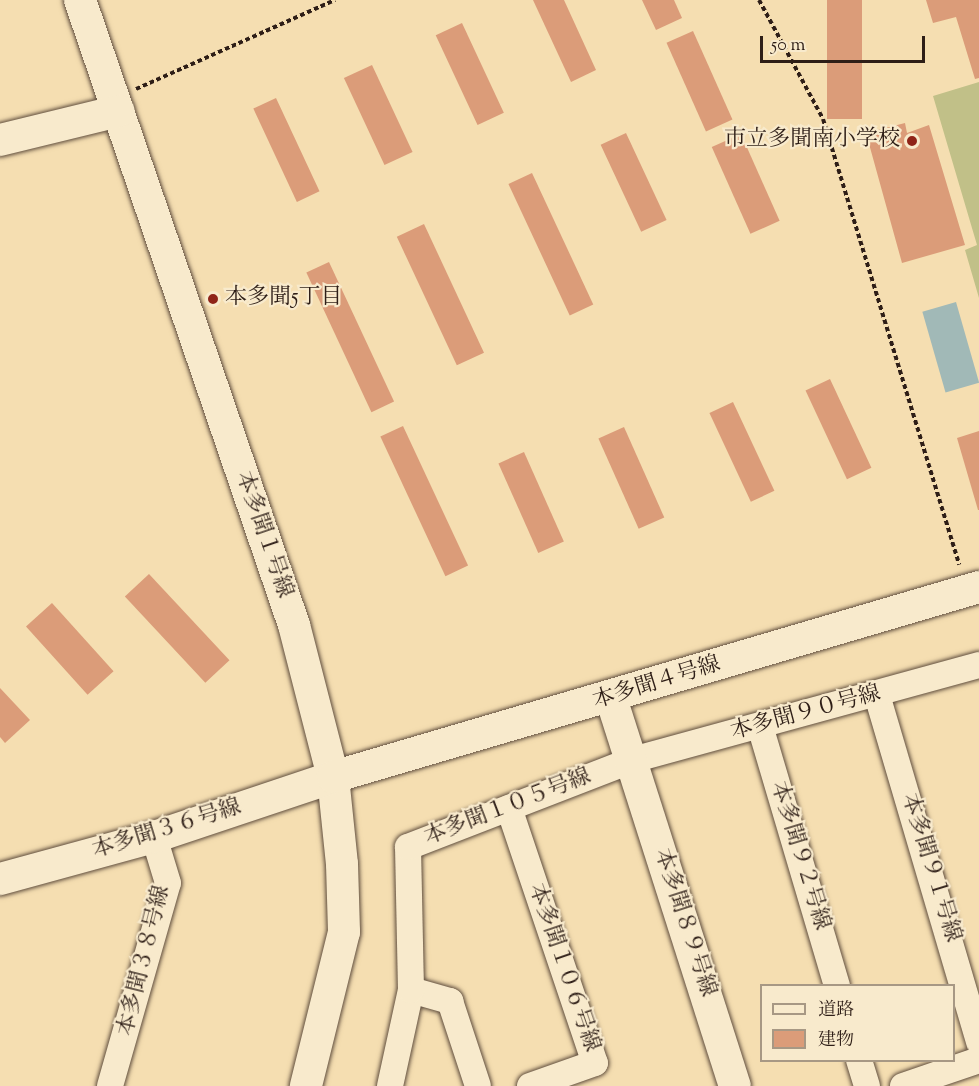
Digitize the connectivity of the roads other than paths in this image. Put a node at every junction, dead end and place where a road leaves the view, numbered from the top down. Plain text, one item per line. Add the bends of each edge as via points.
1 (80, 0) edge
2 (117, 104) junction
3 (0, 140) edge
4 (973, 589) edge
5 (979, 666) edge
6 (877, 695) junction
7 (611, 698) junction
8 (760, 726) junction
9 (632, 760) junction
10 (333, 777) junction
11 (509, 808) junction
12 (154, 837) junction
13 (0, 879) edge
14 (969, 963) edge
15 (836, 984) edge
16 (411, 990) junction
17 (979, 1042) edge
18 (979, 1060) edge
19 (861, 1062) edge
20 (110, 1086) edge
21 (306, 1086) edge
22 (390, 1086) edge
23 (478, 1086) edge
24 (530, 1086) edge
25 (735, 1086) edge
26 (867, 1086) edge
27 (903, 1086) edge

1 - 2 street, 本多聞１号線
2 - 3 street
2 - 10 street, 本多聞１号線 via 294,625
4 - 7 street, 本多聞４号線
5 - 6 street, 本多聞９０号線
6 - 8 street, 本多聞９０号線
6 - 14 street, 本多聞９１号線
7 - 9 street, 本多聞８９号線
7 - 10 street, 本多聞４号線
8 - 9 street, 本多聞９０号線
8 - 15 street, 本多聞９２号線
9 - 11 street, 本多聞１０５号線
9 - 25 street, 本多聞８９号線
10 - 12 street, 本多聞３６号線
10 - 21 street, 本多聞１号線 via 344,932
11 - 16 street, 本多聞１０５号線 via 408,847
11 - 24 street, 本多聞１０６号線 via 595,1063
12 - 13 street, 本多聞３６号線
12 - 20 street, 本多聞３８号線 via 168,883
14 - 17 street, 本多聞９１号線
16 - 22 street, 本多聞１０５号線
16 - 23 street via 450,1001
18 - 27 street
19 - 26 street

